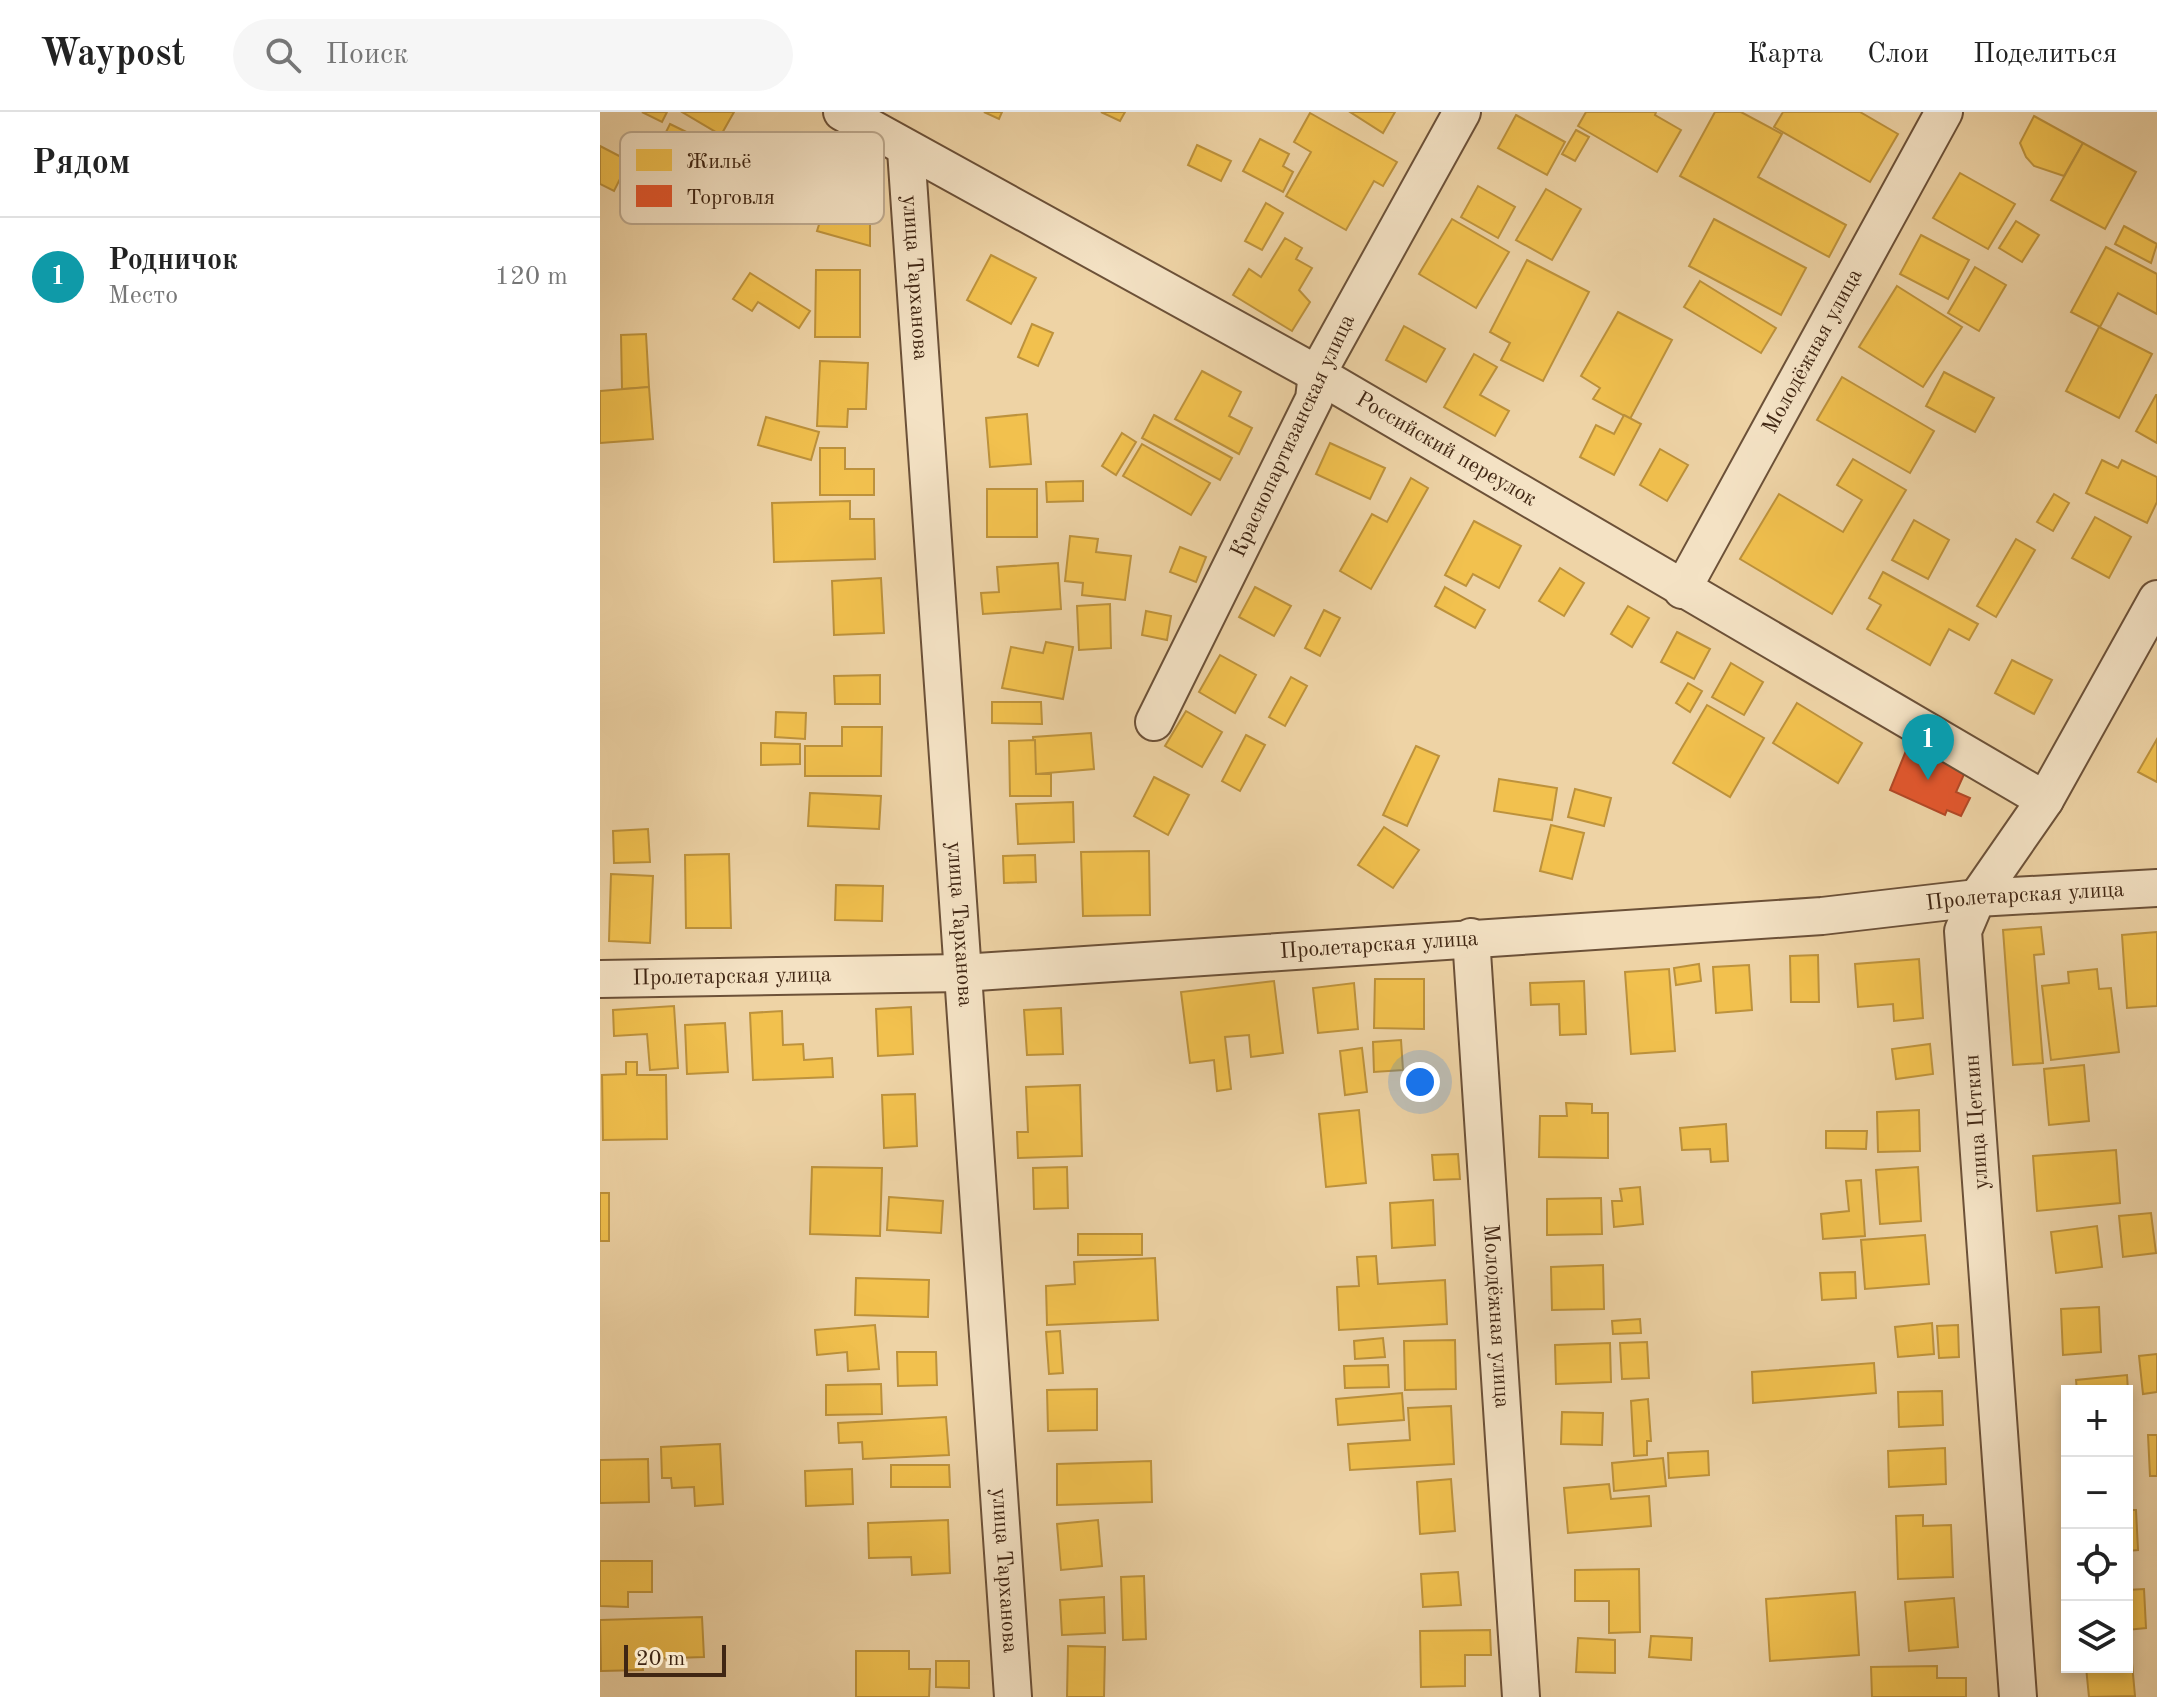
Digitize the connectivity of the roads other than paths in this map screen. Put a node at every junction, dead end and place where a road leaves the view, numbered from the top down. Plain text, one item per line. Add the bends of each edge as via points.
1 (842, 112) edge
2 (1462, 112) edge
3 (1944, 112) edge
4 (876, 132) edge
5 (884, 137) edge
6 (906, 150) junction
7 (1317, 374) junction
8 (1682, 590) junction
9 (2157, 599) edge
10 (1154, 722) dead end
11 (2045, 800) junction
12 (2157, 888) edge
13 (1977, 898) junction
14 (1471, 937) junction
15 (962, 973) junction
16 (600, 979) edge
17 (1013, 1697) edge
18 (1521, 1697) edge
19 (2018, 1697) edge

1 - 4 street, Российский переулок
2 - 7 street, Краснопартизанская улица
3 - 8 street, Молодёжная улица
5 - 6 street, Российский переулок
6 - 7 street, Российский переулок
6 - 15 street, улица Тарханова
7 - 8 street, Российский переулок
7 - 10 street, Краснопартизанская улица via 1314,399
8 - 11 street, Российский переулок
9 - 11 street, улица Цеткин
11 - 13 street, улица Цеткин
12 - 13 street, Пролетарская улица
13 - 14 street, Пролетарская улица via 1822,916
13 - 19 street, улица Цеткин via 1963,931
14 - 15 street, Пролетарская улица
14 - 18 street, Молодёжная улица
15 - 16 street, Пролетарская улица
15 - 17 street, улица Тарханова

